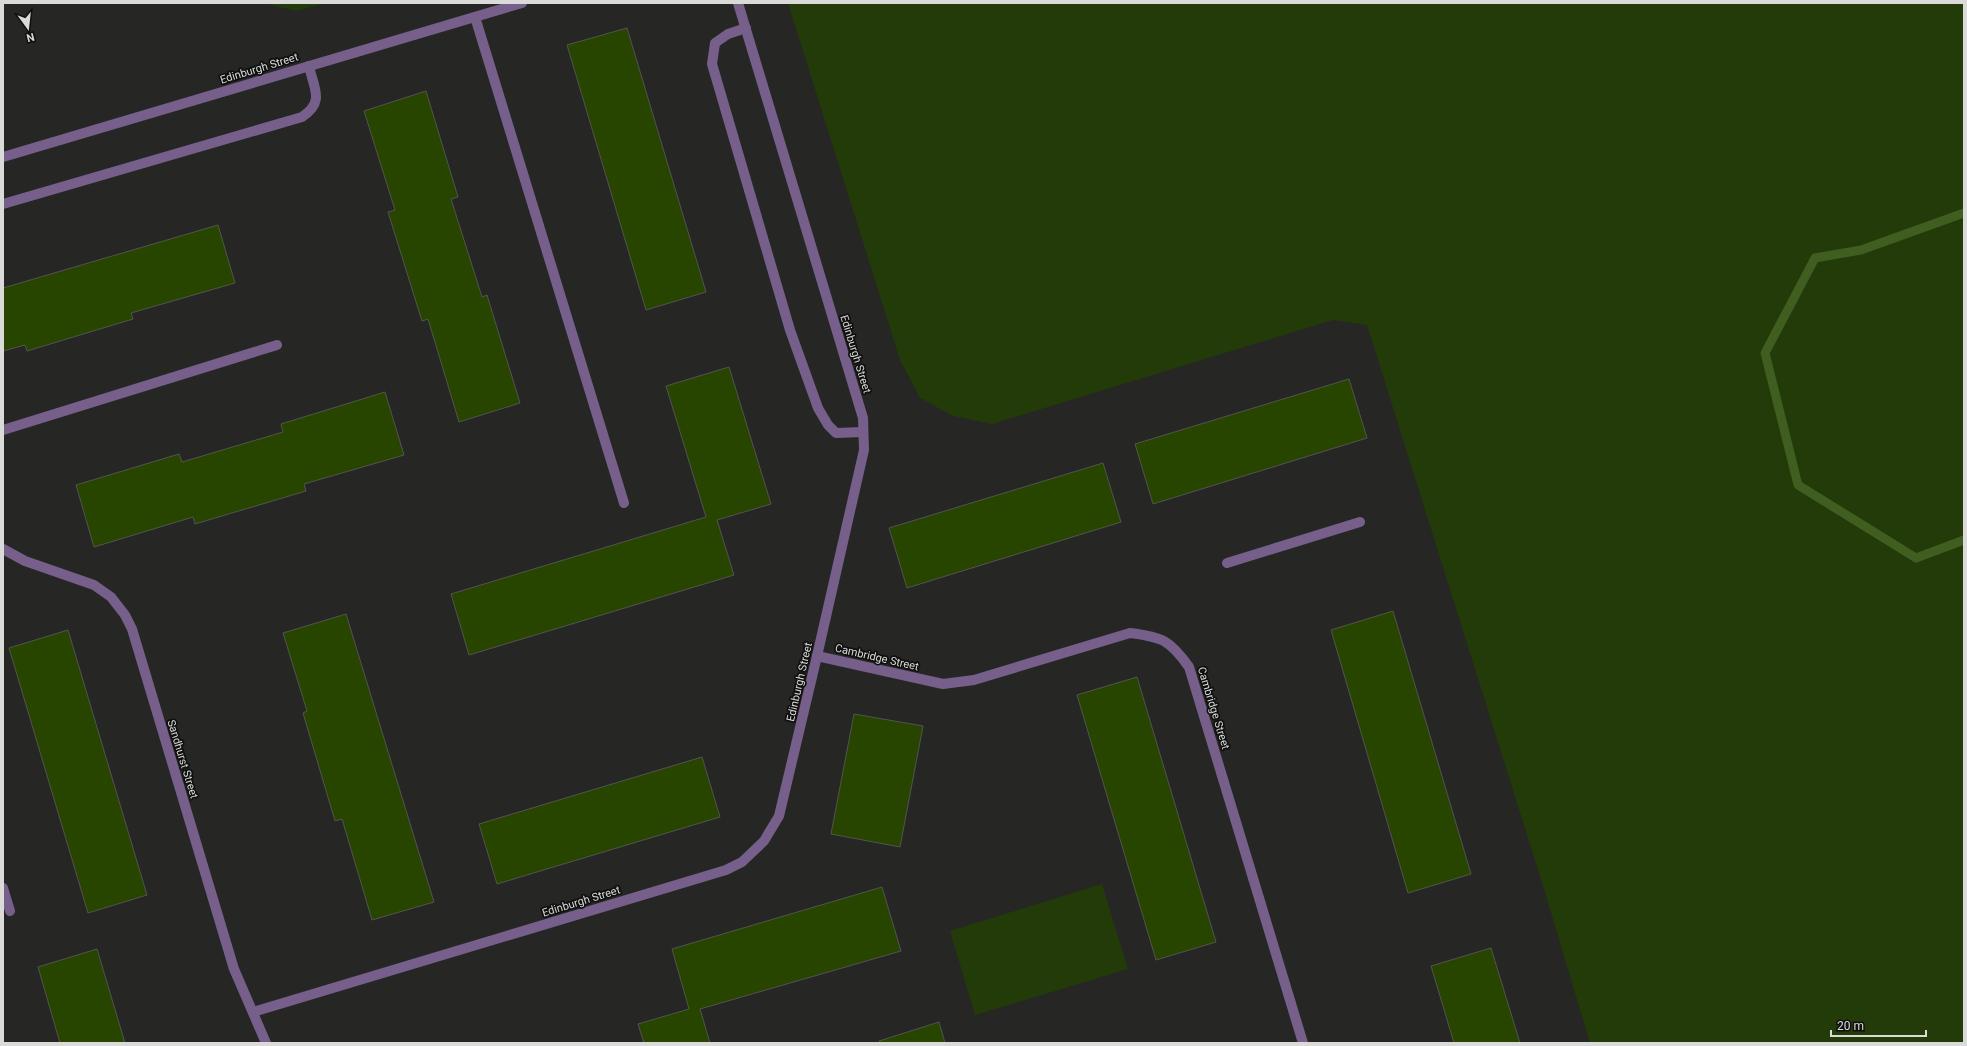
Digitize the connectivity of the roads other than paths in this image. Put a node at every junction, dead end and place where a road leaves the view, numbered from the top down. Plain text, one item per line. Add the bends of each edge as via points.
1 (522, 3) edge
2 (738, 3) edge
3 (475, 17) junction
4 (746, 28) junction
5 (309, 66) junction
6 (3, 157) edge
7 (3, 204) edge
8 (277, 345) dead end
9 (3, 430) edge
10 (863, 432) junction
11 (624, 503) dead end
12 (1360, 522) dead end
13 (3, 549) edge
14 (1227, 563) dead end
15 (818, 656) junction
16 (3, 888) edge
17 (10, 911) dead end
18 (253, 1012) junction
19 (266, 1043) edge
20 (1303, 1043) edge

1 - 3 street, Edinburgh Street
2 - 4 street, Edinburgh Street
3 - 5 street, Edinburgh Street
3 - 11 street
4 - 10 street, Edinburgh Street via 863,418
4 - 10 street via 728,34 715,43 712,64 790,330 818,408 836,433
5 - 6 street, Edinburgh Street
5 - 7 street via 317,99 316,104 302,117
8 - 9 street
10 - 15 street, Edinburgh Street via 864,450
12 - 14 street
13 - 18 street, Sandhurst Street via 25,561 94,585 111,597 125,614 132,629 234,970
15 - 18 street, Edinburgh Street via 778,816 764,841 742,862 726,870
15 - 20 street, Cambridge Street via 943,684 974,680 1130,633 1154,636 1167,642 1189,667
16 - 17 street
18 - 19 street, Sandhurst Street

